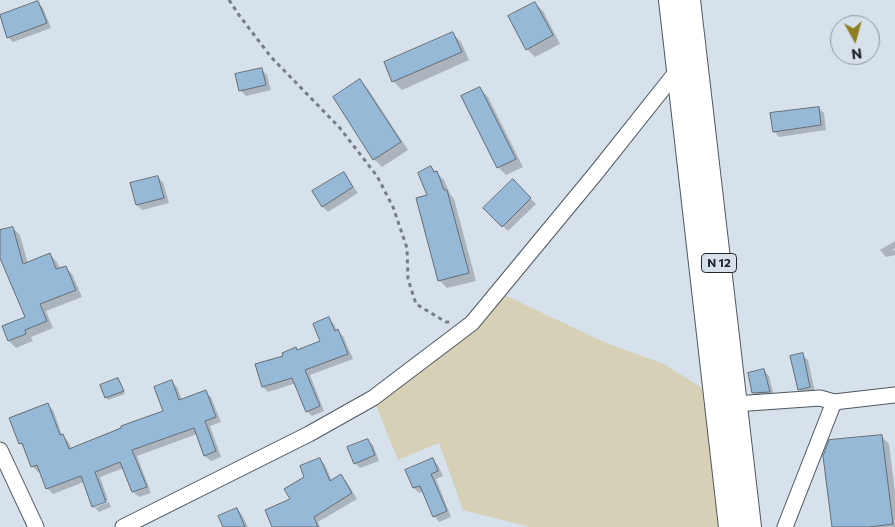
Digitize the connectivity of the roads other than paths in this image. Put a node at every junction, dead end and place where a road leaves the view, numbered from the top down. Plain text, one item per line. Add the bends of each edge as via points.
1 (671, 0) edge
2 (688, 0) edge
3 (686, 61) junction
4 (895, 394) edge
5 (834, 402) junction
6 (735, 404) junction
7 (0, 450) edge
8 (36, 527) edge
9 (123, 527) edge
10 (731, 527) edge
11 (749, 527) edge
12 (784, 527) edge

1 - 3 main road, N 12
2 - 3 main road, N 12
3 - 6 main road, N 12
3 - 9 street via 472,323 373,398 309,434
3 - 10 main road, N 12
4 - 5 street
5 - 6 street via 820,398
5 - 12 street
6 - 11 main road, N 12
7 - 8 street

